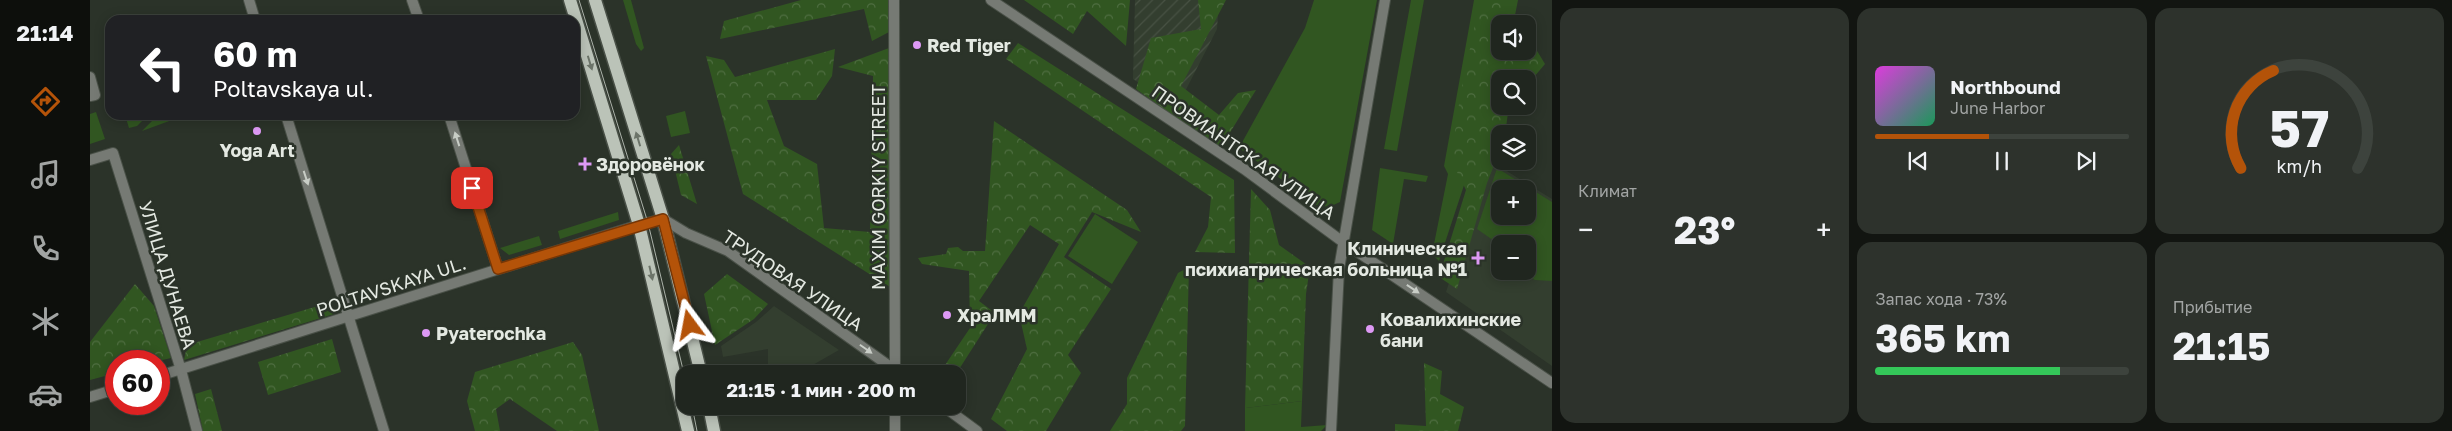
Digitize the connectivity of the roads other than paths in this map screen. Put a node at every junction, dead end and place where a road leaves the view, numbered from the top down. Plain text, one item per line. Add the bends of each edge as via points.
1 (249, 0) edge
2 (412, 0) edge
3 (570, 0) edge
4 (595, 0) edge
5 (894, 0) edge
6 (991, 0) edge
7 (1385, 0) edge
8 (254, 15) edge
9 (417, 15) edge
10 (575, 15) edge
11 (580, 33) edge
12 (90, 77) edge
13 (90, 96) edge
14 (288, 120) edge
15 (451, 120) edge
16 (90, 160) edge
17 (663, 219) junction
18 (639, 225) junction
19 (1343, 242) junction
20 (498, 269) junction
21 (349, 316) junction
22 (699, 365) edge
23 (887, 365) edge
24 (897, 365) edge
25 (181, 370) junction
26 (170, 373) edge
27 (1552, 383) edge
28 (105, 392) edge
29 (90, 397) edge
30 (711, 415) edge
31 (895, 415) edge
32 (955, 415) edge
33 (197, 431) edge
34 (384, 431) edge
35 (688, 431) edge
36 (714, 431) edge
37 (895, 431) edge
38 (977, 431) edge
39 (1331, 431) edge

1 - 8 street
2 - 9 street
3 -> 10 main road
17 -> 4 main road
5 - 24 street, MAXIM GORKIY STREET
6 - 19 street, ПРОВИАНТСКАЯ УЛИЦА via 1244,169
7 - 19 street
11 -> 18 main road
12 - 13 street via 95,95
14 -> 21 street
20 -> 15 street
16 - 25 street, УЛИЦА ДУНАЕВА via 113,153
17 - 18 street, POLTAVSKAYA UL.
17 - 22 main road
17 -> 23 street, ТРУДОВАЯ УЛИЦА via 728,251
18 - 20 street, POLTAVSKAYA UL.
18 -> 35 main road
19 -> 27 street, ПРОВИАНТСКАЯ УЛИЦА
19 - 39 street
20 - 21 street, POLTAVSKAYA UL.
21 - 25 street, POLTAVSKAYA UL.
21 - 34 street
25 - 26 street, POLTAVSKAYA UL.
25 - 33 street, УЛИЦА ДУНАЕВА
28 - 29 street
30 - 36 main road
31 - 37 street
32 - 38 street

